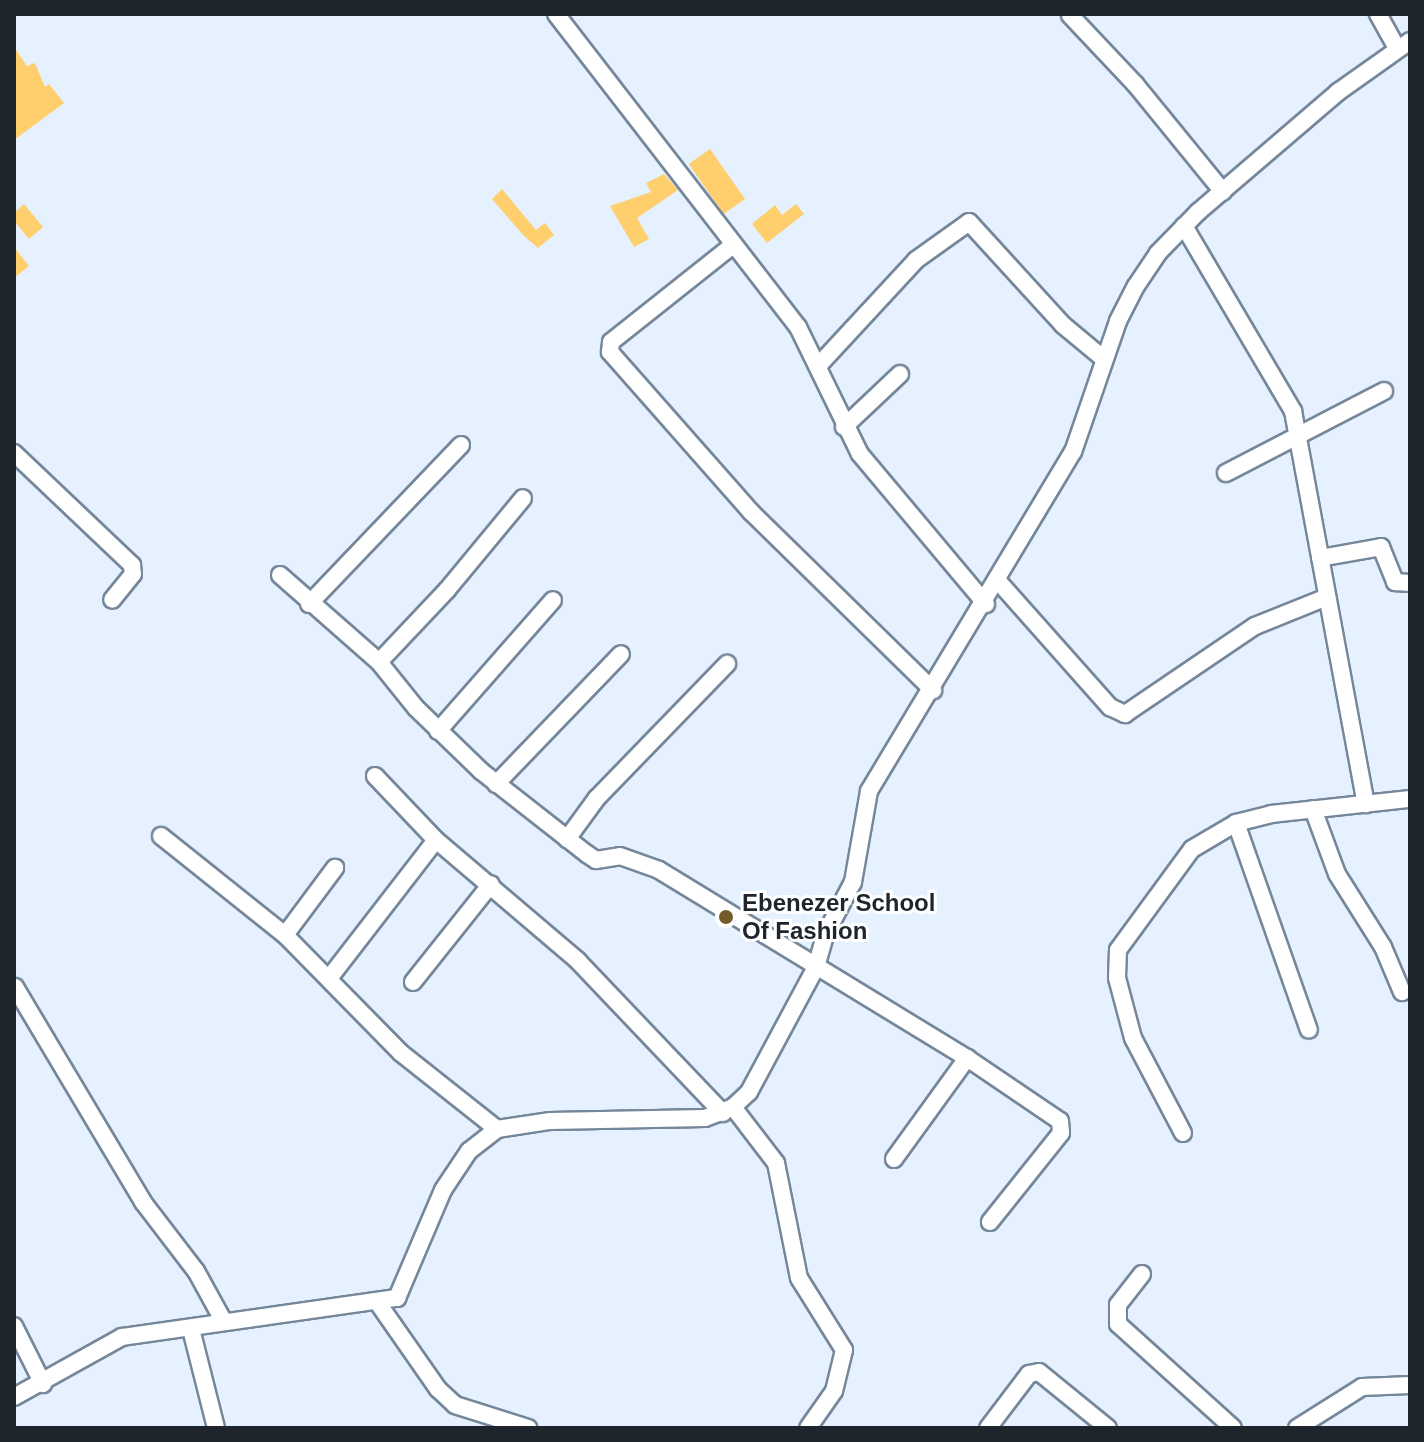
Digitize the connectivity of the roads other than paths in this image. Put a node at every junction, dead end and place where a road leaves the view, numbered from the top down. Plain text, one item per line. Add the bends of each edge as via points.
1 (556, 14) edge
2 (1378, 14) edge
3 (1070, 15) edge
4 (1407, 44) edge
5 (1223, 192) junction
6 (1184, 226) junction
7 (733, 245) junction
8 (1104, 359) junction
9 (818, 366) junction
10 (900, 374) dead end
11 (1384, 391) dead end
12 (844, 427) junction
13 (1295, 439) junction
14 (461, 445) dead end
15 (14, 453) edge
16 (1226, 473) dead end
17 (523, 498) dead end
18 (1320, 558) junction
19 (280, 575) dead end
20 (998, 581) junction
21 (1410, 583) edge
22 (1327, 597) junction
23 (112, 600) dead end
24 (553, 600) dead end
25 (309, 604) junction
26 (986, 604) junction
27 (621, 654) dead end
28 (379, 662) junction
29 (727, 664) dead end
30 (933, 690) junction
31 (438, 731) junction
32 (375, 776) dead end
33 (496, 784) junction
34 (1410, 799) edge
35 (1366, 804) junction
36 (1313, 809) junction
37 (1236, 823) junction
38 (161, 836) dead end
39 (567, 839) junction
40 (436, 840) junction
41 (335, 868) dead end
42 (491, 884) junction
43 (285, 935) junction
44 (816, 967) junction
45 (330, 977) junction
46 (413, 982) dead end
47 (15, 987) edge
48 (1402, 992) dead end
49 (1309, 1030) dead end
50 (967, 1058) junction
51 (728, 1110) junction
52 (497, 1129) junction
53 (1183, 1133) dead end
54 (894, 1159) dead end
55 (990, 1222) dead end
56 (1142, 1274) dead end
57 (378, 1303) junction
58 (224, 1322) junction
59 (14, 1326) edge
60 (191, 1329) junction
61 (43, 1384) junction
62 (1410, 1385) edge
63 (14, 1397) edge
64 (216, 1428) edge
65 (528, 1428) edge
66 (809, 1428) edge
67 (988, 1428) edge
68 (1108, 1428) edge
69 (1233, 1428) edge
70 (1297, 1428) edge

1 - 7 street
2 - 4 street
3 - 5 street via 1135,84
4 - 5 street via 1338,92
5 - 6 street
6 - 8 street via 1136,286
6 - 13 street via 1286,395
7 - 9 street via 773,291
7 - 30 street via 611,342 610,352 751,512
8 - 9 street via 1063,325 969,222 916,260
8 - 20 street via 1081,435
9 - 12 street
10 - 12 street
11 - 13 street
12 - 26 street via 860,454
13 - 16 street
13 - 18 street
14 - 25 street
15 - 23 street via 132,565 133,574
17 - 28 street
18 - 21 street via 1381,547 1395,582
18 - 22 street
19 - 25 street
20 - 22 street via 1110,707 1125,714 1255,626
20 - 26 street
22 - 35 street
24 - 31 street
25 - 28 street
26 - 30 street
27 - 33 street
28 - 31 street
29 - 39 street via 597,798
30 - 44 street via 869,791 853,882 825,935
31 - 33 street
32 - 40 street
33 - 39 street
34 - 35 street
35 - 36 street
36 - 37 street
36 - 48 street via 1337,874 1383,947
37 - 49 street
37 - 53 street via 1192,849 1118,950 1117,978 1133,1038
38 - 43 street
39 - 44 street via 596,860 620,856 659,870
40 - 42 street
40 - 45 street
41 - 43 street
42 - 46 street
42 - 51 street via 578,961
43 - 45 street
44 - 50 street
44 - 51 street via 761,1073
45 - 52 street via 401,1053
47 - 58 street via 143,1202 196,1271
50 - 54 street
50 - 55 street via 1063,1127
51 - 52 street via 705,1118 550,1121
51 - 66 street via 776,1163 799,1278 844,1350 834,1391
52 - 57 street via 469,1151 443,1190 397,1298
56 - 69 street via 1118,1305 1118,1324
57 - 58 street
57 - 65 street via 455,1405
58 - 60 street
59 - 61 street
60 - 61 street via 108,1341
60 - 64 street
61 - 63 street
62 - 70 street via 1362,1387
67 - 68 street via 1029,1374 1039,1372

